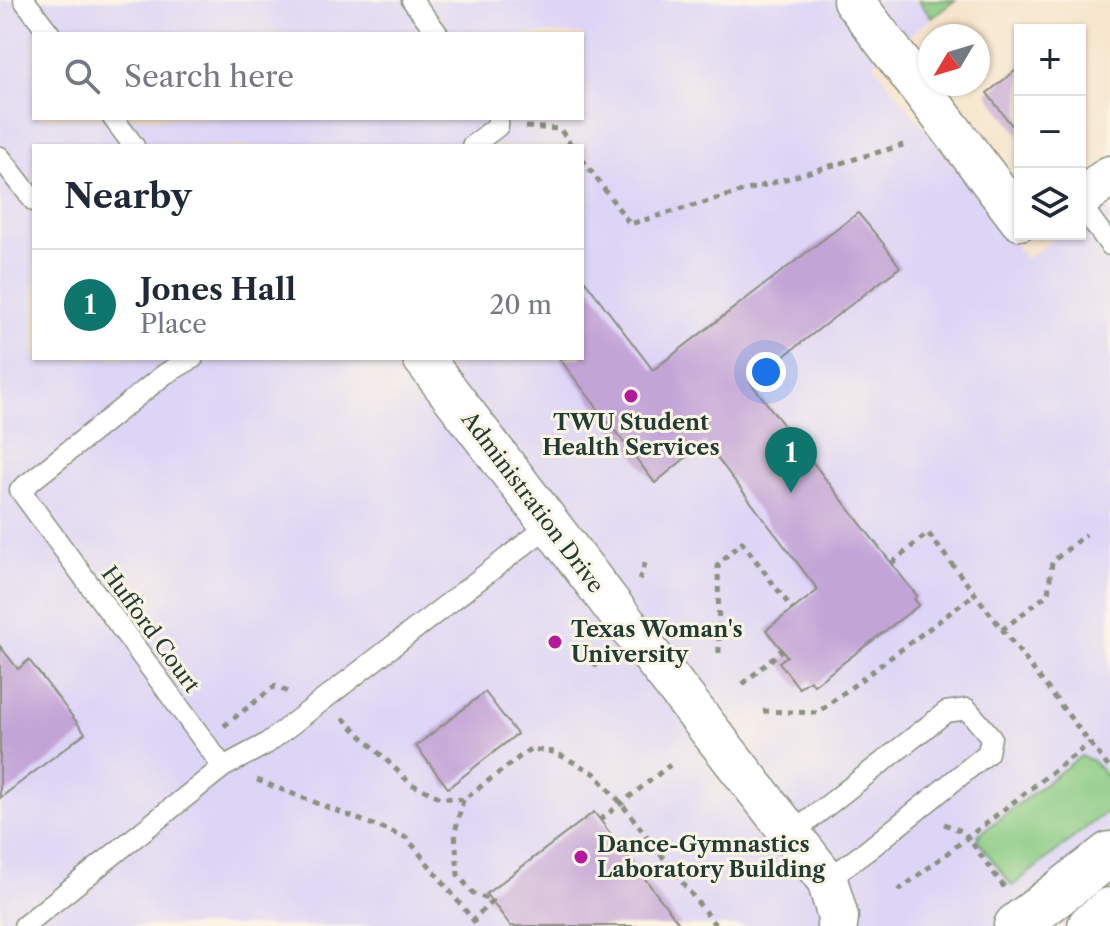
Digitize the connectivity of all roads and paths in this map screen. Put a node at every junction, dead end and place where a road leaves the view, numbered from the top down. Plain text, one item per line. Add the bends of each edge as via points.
1 (24, 0) edge
2 (412, 0) edge
3 (853, 0) edge
4 (48, 32) edge
5 (436, 32) edge
6 (114, 120) edge
7 (498, 122) edge
8 (132, 144) edge
9 (474, 144) edge
10 (571, 144) edge
11 (903, 145) dead end
12 (0, 157) edge
13 (584, 162) edge
14 (1110, 176) edge
15 (1086, 196) edge
16 (32, 198) edge
17 (1086, 210) edge
18 (1014, 212) edge
19 (1110, 245) edge
20 (184, 360) edge
21 (425, 360) edge
22 (159, 366) edge
23 (551, 524) junction
24 (1086, 534) dead end
25 (647, 558) dead end
26 (892, 563) dead end
27 (643, 568) dead end
28 (975, 594) junction
29 (793, 610) dead end
30 (1002, 630) junction
31 (782, 650) dead end
32 (719, 653) dead end
33 (743, 684) dead end
34 (315, 705) junction
35 (763, 711) dead end
36 (204, 742) junction
37 (1090, 743) junction
38 (670, 765) dead end
39 (223, 767) junction
40 (1110, 769) edge
41 (463, 800) junction
42 (621, 803) junction
43 (600, 820) dead end
44 (790, 835) junction
45 (965, 835) junction
46 (1110, 854) edge
47 (898, 891) dead end
48 (1013, 910) edge
49 (1110, 910) edge
50 (839, 912) edge
51 (473, 920) junction
52 (24, 926) edge
53 (478, 926) edge
54 (716, 926) edge
55 (1090, 926) edge

1 - 4 lane
2 - 5 lane
3 - 18 street
6 - 8 lane
7 - 9 lane
7 - 10 path via 560,129
11 - 13 path via 630,224
12 - 16 lane
14 - 15 street
17 - 19 lane
20 - 22 lane, Hufford Court
21 - 23 street, Administration Drive
22 - 36 lane, Hufford Court via 20,490
23 - 34 lane
23 - 44 street, Administration Drive
24 - 30 path via 1052,562 1048,594
25 - 27 path
26 - 28 path via 928,533
28 - 30 path
28 - 35 path via 817,713
29 - 32 path via 742,542 718,564
30 - 37 path
31 - 33 path
34 - 36 path via 275,686
34 - 39 lane via 266,744
34 - 41 path via 344,719 411,784 439,797
36 - 39 lane, Hufford Court
37 - 40 path
37 - 45 path
38 - 42 path
39 - 51 path via 407,838
39 - 52 lane
41 - 42 path via 530,749 554,752 594,773
41 - 51 path via 455,832 458,875 473,893 492,901
42 - 43 path
42 - 54 path
44 - 50 street, Administration Drive
44 - 50 lane via 946,712 967,709 991,737 988,753 868,850
45 - 47 path
45 - 48 path
46 - 48 main road
49 - 55 main road
51 - 53 path

